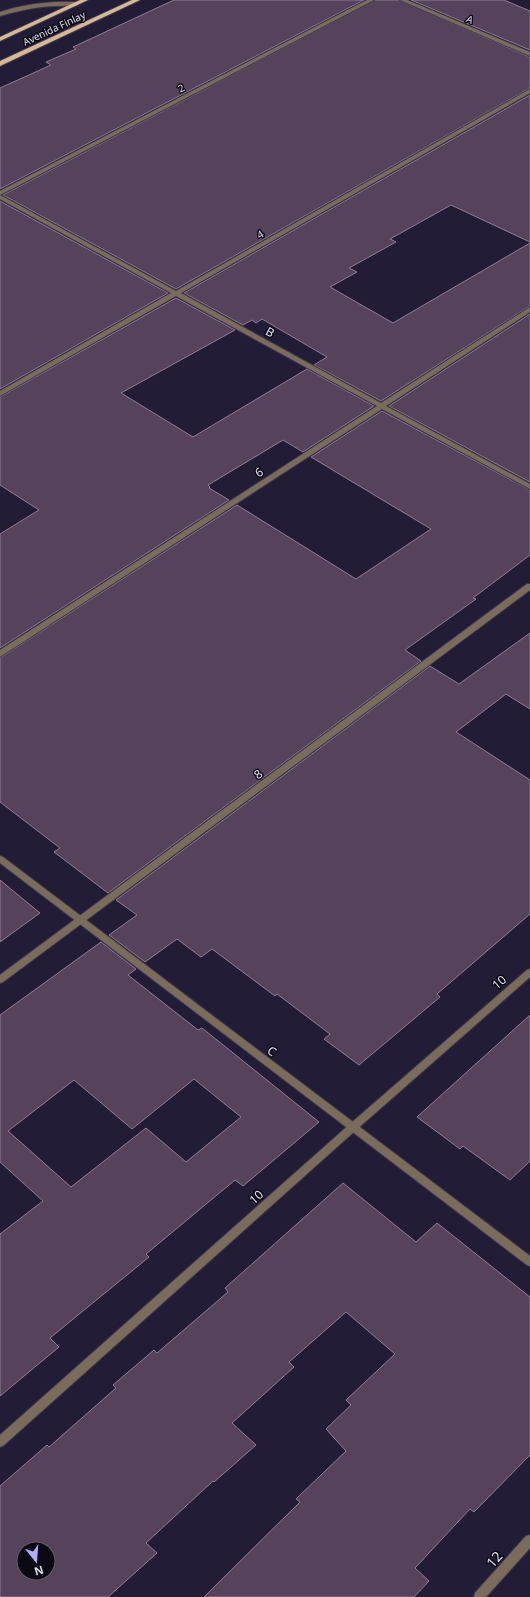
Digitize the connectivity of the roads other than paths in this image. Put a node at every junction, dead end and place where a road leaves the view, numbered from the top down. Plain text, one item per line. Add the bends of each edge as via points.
1 (85, 0) edge
2 (137, 0) edge
3 (371, 0) edge
4 (403, 0) edge
5 (76, 4) junction
6 (0, 14) edge
7 (0, 39) edge
8 (530, 54) edge
9 (0, 64) edge
10 (530, 91) edge
11 (0, 193) edge
12 (0, 197) edge
13 (176, 293) junction
14 (530, 309) edge
15 (0, 394) edge
16 (382, 406) junction
17 (530, 487) edge
18 (530, 586) edge
19 (0, 654) edge
20 (0, 859) edge
21 (81, 920) junction
22 (530, 972) edge
23 (0, 980) edge
24 (353, 1128) junction
25 (530, 1262) edge
26 (0, 1442) edge
27 (530, 1540) edge
28 (479, 1597) edge

1 - 5 main road, Avenida Finlay
2 - 9 main road, Avenida Finlay
3 - 11 street, 2
4 - 8 street, A
5 - 6 street via 36,4
5 - 7 main road, Avenida Finlay
10 - 13 street, 4
12 - 13 street, B
13 - 15 street, 4
13 - 16 street, B
14 - 16 street, 6
16 - 17 street, B
16 - 19 street, 6
18 - 21 street, 8
20 - 21 street, C
21 - 23 street, 8
21 - 24 street, C
22 - 24 street, 10
24 - 25 street, C
24 - 26 street, 10
27 - 28 street, 12

